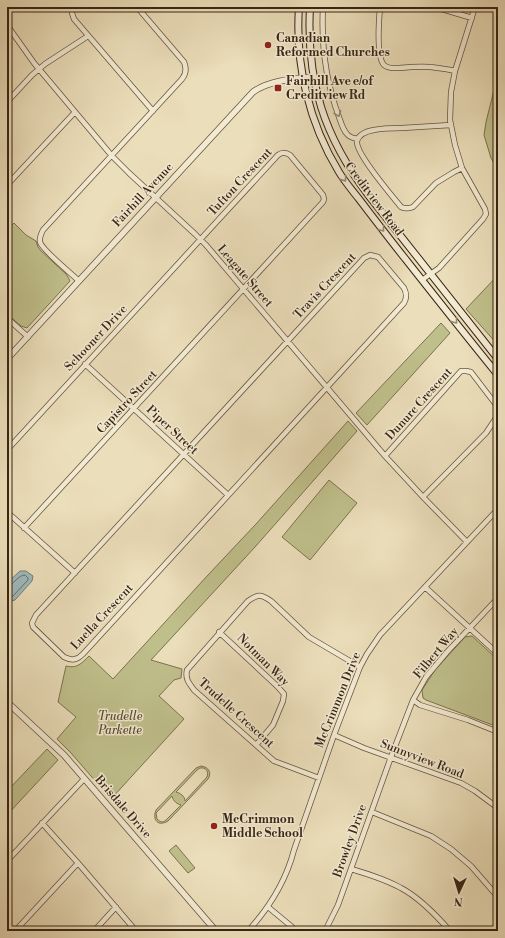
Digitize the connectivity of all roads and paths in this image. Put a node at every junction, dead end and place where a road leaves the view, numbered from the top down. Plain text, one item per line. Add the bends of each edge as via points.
1 (72, 7) edge
2 (137, 7) edge
3 (299, 7) edge
4 (310, 7) edge
5 (323, 7) edge
6 (380, 7) edge
7 (435, 7) edge
8 (475, 7) edge
9 (472, 18) junction
10 (7, 25) edge
11 (88, 36) junction
12 (39, 69) junction
13 (455, 71) junction
14 (314, 77) junction
15 (303, 78) junction
16 (7, 102) edge
17 (153, 111) junction
18 (75, 112) junction
19 (451, 125) junction
20 (358, 139) junction
21 (112, 156) junction
22 (462, 168) junction
23 (7, 175) edge
24 (12, 180) junction
25 (7, 185) edge
26 (156, 198) junction
27 (200, 239) junction
28 (430, 274) junction
29 (422, 280) junction
30 (79, 281) junction
31 (244, 289) junction
32 (7, 318) edge
33 (28, 337) junction
34 (288, 341) junction
35 (7, 359) edge
36 (498, 359) edge
37 (85, 364) junction
38 (498, 375) edge
39 (327, 388) junction
40 (134, 408) junction
41 (498, 410) edge
42 (7, 450) edge
43 (184, 454) junction
44 (386, 456) junction
45 (228, 495) junction
46 (423, 497) junction
47 (498, 508) edge
48 (7, 512) edge
49 (24, 528) junction
50 (467, 542) junction
51 (75, 573) junction
52 (425, 587) junction
53 (498, 598) edge
54 (470, 628) junction
55 (220, 632) junction
56 (498, 654) edge
57 (360, 667) junction
58 (413, 700) junction
59 (7, 702) edge
60 (498, 732) edge
61 (334, 735) junction
62 (256, 745) junction
63 (391, 757) junction
64 (319, 778) junction
65 (84, 779) junction
66 (498, 808) edge
67 (372, 812) junction
68 (42, 823) junction
69 (7, 861) edge
70 (78, 863) junction
71 (351, 868) junction
72 (498, 897) edge
73 (116, 907) junction
74 (268, 907) junction
75 (15, 931) edge
76 (94, 931) edge
77 (136, 931) edge
78 (216, 931) edge
79 (248, 931) edge
80 (296, 931) edge
81 (325, 931) edge
82 (450, 931) edge

1 - 11 street via 73,17
2 - 17 street via 184,62 186,68 184,77
3 - 15 main road, Creditview Road via 300,62
4 - 14 main road, Creditview Road via 309,46
5 -> 20 street via 323,43 332,97 345,132 350,137
6 - 13 street via 378,36 384,65 389,68 429,66
7 - 9 street
8 - 9 street
9 - 13 street
10 - 12 street, Leagate Street
11 - 12 street
11 - 17 street
12 - 16 street
12 - 18 street, Leagate Street
13 - 19 street via 451,92
14 - 15 street, Fairhill Avenue
14 - 28 main road, Creditview Road via 322,112 344,160 368,196
15 - 26 street, Fairhill Avenue via 270,84 253,92
15 -> 29 main road, Creditview Road via 317,128 339,172
17 - 21 street
18 - 21 street, Leagate Street
18 - 24 street
19 - 20 street via 377,129 362,134
19 - 22 street via 454,145
20 - 22 street via 358,146 367,163 403,208 412,207 436,183
21 - 26 street, Leagate Street
21 - 30 street via 41,234 42,247
22 - 28 street via 486,214 439,268
23 - 24 street
24 - 25 street
26 - 27 street, Leagate Street
26 - 30 street, Fairhill Avenue
27 - 31 street, Leagate Street
27 - 31 street, Tufton Crescent via 278,155 286,152 290,155 324,195 323,202
27 - 37 street, Schooner Drive
28 - 29 street
28 - 36 main road, Creditview Road
29 -> 38 main road, Creditview Road
30 - 33 street, Fairhill Avenue
31 - 34 street, Leagate Street
31 - 40 street, Capistro Street
32 - 33 street
33 - 35 street, Fairhill Avenue
34 - 39 street, Leagate Street
34 - 39 street, Travis Crescent via 364,258 378,257 404,288 407,296 404,303
34 - 43 street, Luella Crescent
37 - 40 street, Piper Street
37 - 42 street, Schooner Drive
39 - 44 street, Leagate Street
39 - 45 street, Luella Crescent
40 - 43 street, Piper Street
40 - 49 street, Capistro Street
41 - 44 street, Dunure Crescent via 471,372 461,371
41 - 46 street, Dunure Crescent via 486,433
43 - 45 street, Piper Street
43 - 51 street, Luella Crescent
44 - 46 street, Leagate Street
45 - 51 street, Luella Crescent via 83,654 73,660 64,657 33,627 32,623 38,612
46 - 50 street, Leagate Street
47 - 50 street, McCrimmon Drive
48 - 49 street
49 - 51 street
50 - 52 street, McCrimmon Drive
52 - 54 street
52 - 57 street, McCrimmon Drive via 380,635
53 - 54 street, Filbert Way
54 - 56 street
54 - 58 street, Filbert Way via 426,677
55 - 57 street, Trudelle Crescent via 248,601 259,595 271,601 309,637
55 - 62 street, Notman Way via 284,694 284,701 273,725
55 - 62 street, Trudelle Crescent via 189,667 186,677 194,690
57 - 61 street, McCrimmon Drive
58 - 60 street
58 - 63 street, Filbert Way
59 - 65 street, Brisdale Drive via 64,755
61 - 63 street, Sunnyview Road
61 - 64 street, McCrimmon Drive
62 - 64 street, Trudelle Crescent via 274,761
63 - 66 street, Sunnyview Road via 461,783
63 - 67 street, Browley Drive
64 - 74 street, McCrimmon Drive via 291,860 281,885
65 - 68 street
65 - 78 street, Brisdale Drive
67 - 71 street, Browley Drive
67 - 72 street via 431,836 451,849 471,866
68 - 69 street
68 - 70 street
70 - 73 street
70 - 75 street
71 - 81 street, Browley Drive via 338,905
71 - 82 street via 402,888 426,905
73 - 76 street
73 - 77 street
74 - 79 street, McCrimmon Drive
74 - 80 street

